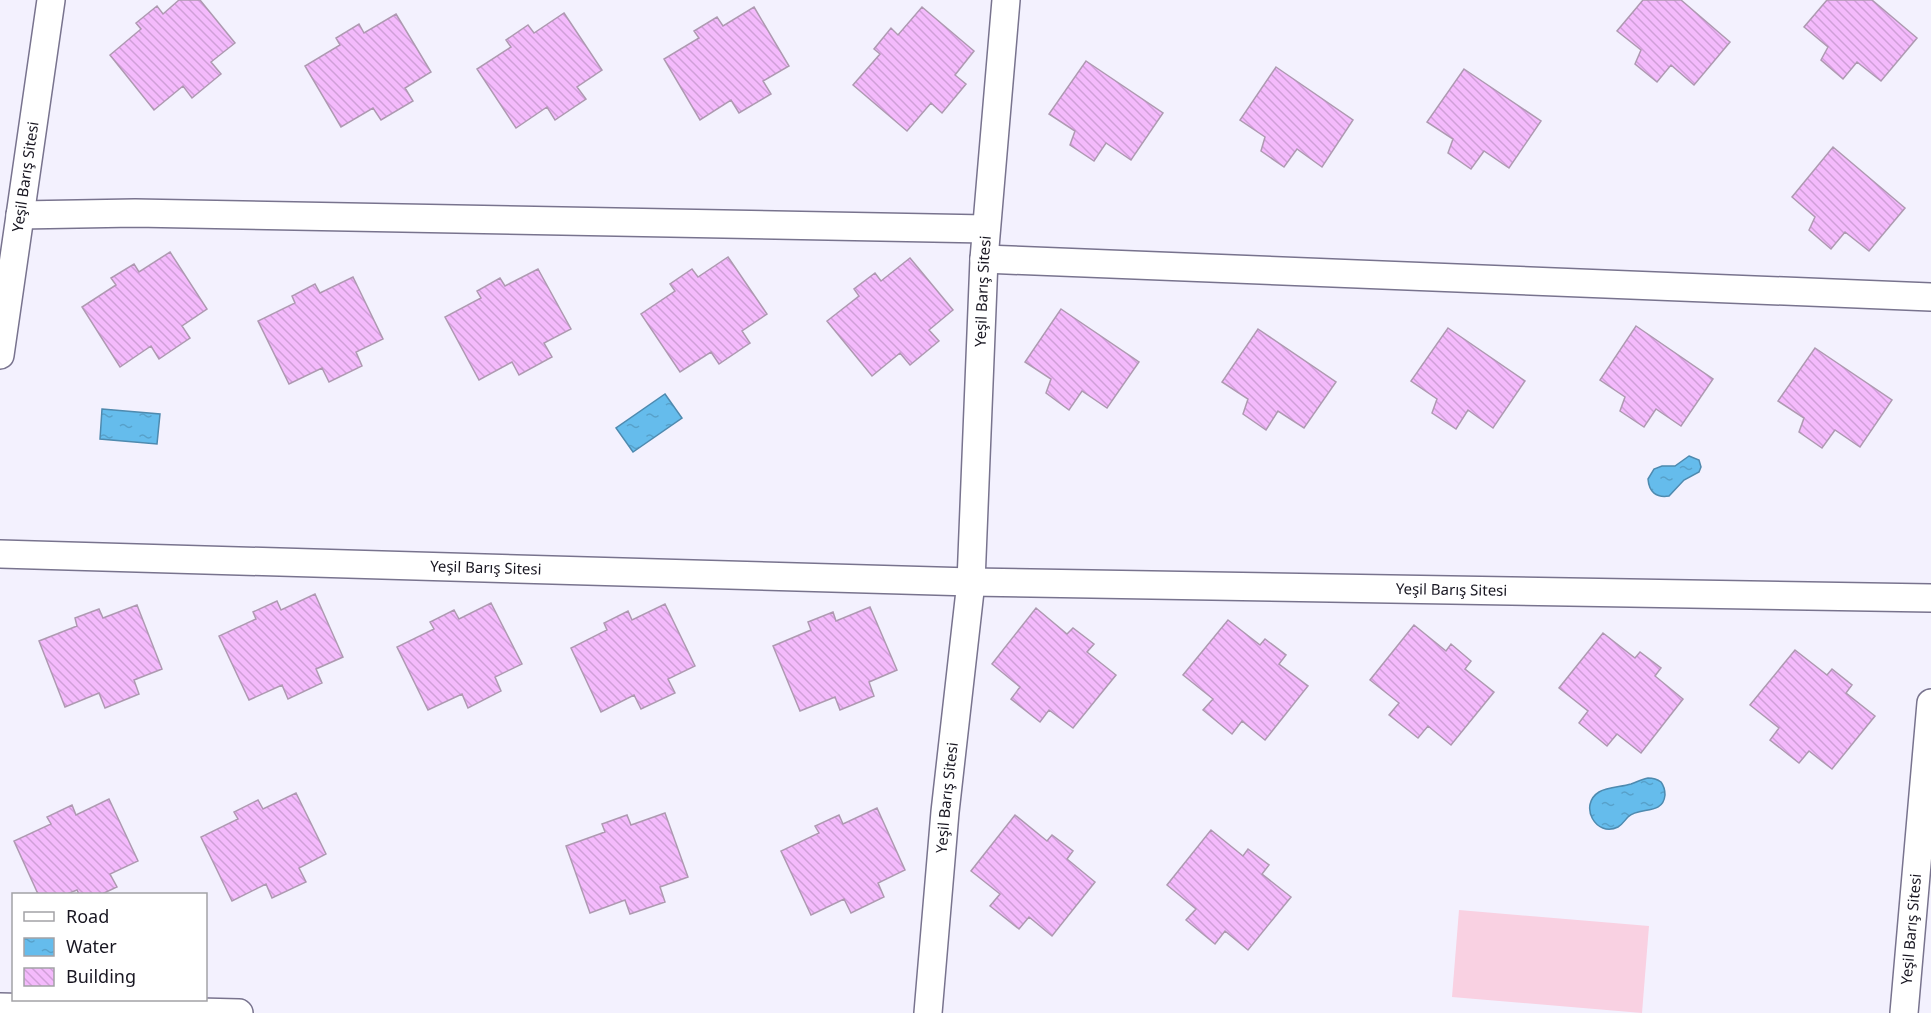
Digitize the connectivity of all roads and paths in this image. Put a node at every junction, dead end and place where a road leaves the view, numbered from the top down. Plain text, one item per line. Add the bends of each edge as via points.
1 (51, 0) edge
2 (1006, 0) edge
3 (20, 215) junction
4 (986, 229) junction
5 (984, 259) junction
6 (1931, 297) edge
7 (0, 355) edge
8 (0, 554) edge
9 (971, 582) junction
10 (1931, 598) edge
11 (1931, 703) edge
12 (0, 1007) edge
13 (239, 1013) edge
14 (928, 1013) edge
15 (1904, 1013) edge

1 - 3 street, Yeşil Barış Sitesi
2 - 4 street, Yeşil Barış Sitesi
3 - 4 street via 135,213
3 - 7 street, Yeşil Barış Sitesi
4 - 5 street, Yeşil Barış Sitesi
5 - 6 street
5 - 9 street, Yeşil Barış Sitesi
8 - 9 street, Yeşil Barış Sitesi
9 - 10 street, Yeşil Barış Sitesi
9 - 14 street, Yeşil Barış Sitesi via 945,812
11 - 15 street, Yeşil Barış Sitesi
12 - 13 street

